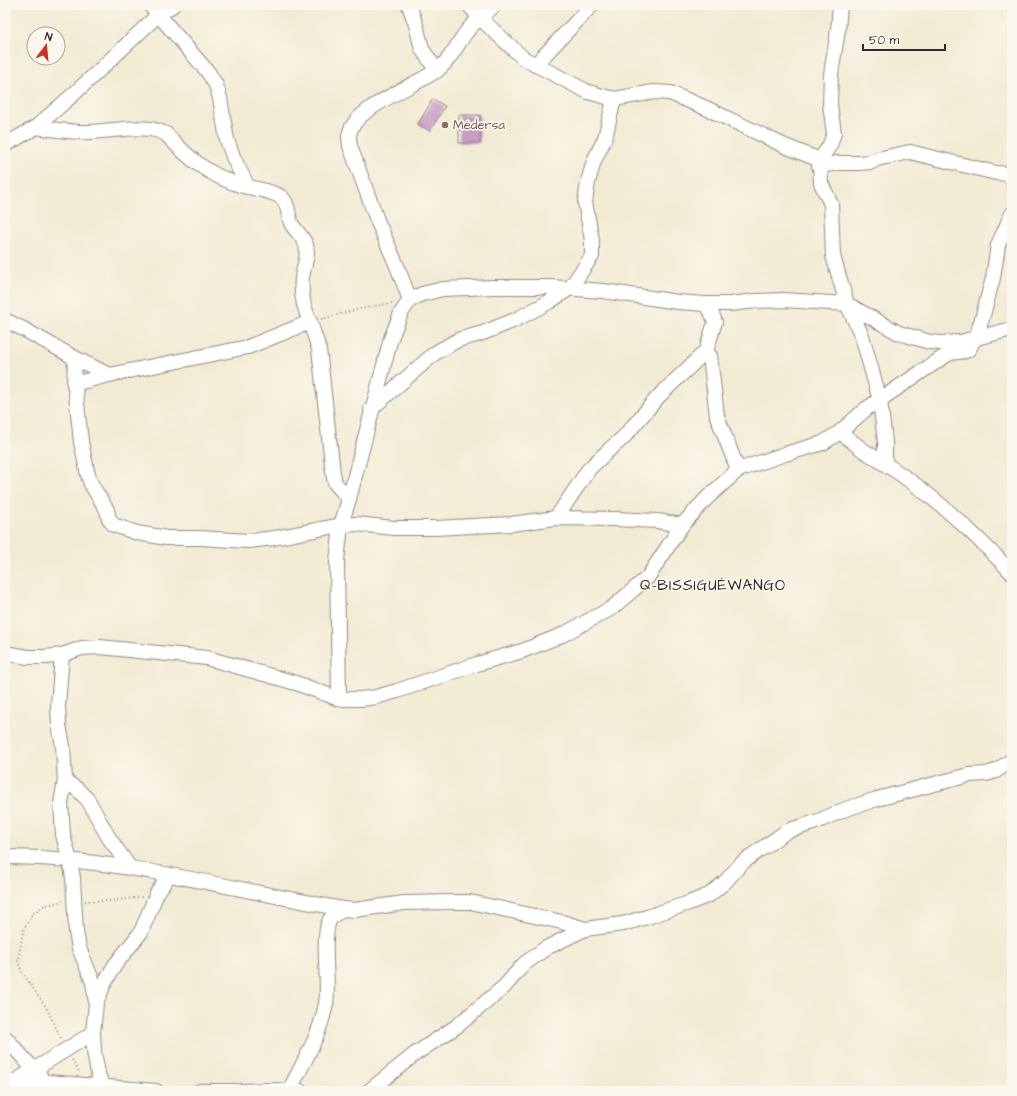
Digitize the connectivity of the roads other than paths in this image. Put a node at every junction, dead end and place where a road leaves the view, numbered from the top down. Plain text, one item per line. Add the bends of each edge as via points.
1 (173, 5) edge
2 (408, 5) edge
3 (469, 5) edge
4 (495, 5) edge
5 (592, 5) edge
6 (840, 5) edge
7 (154, 10) edge
8 (480, 18) junction
9 (536, 65) junction
10 (436, 71) junction
11 (614, 99) junction
12 (36, 127) junction
13 (5, 145) edge
14 (819, 163) junction
15 (1011, 176) edge
16 (248, 187) junction
17 (1012, 214) edge
18 (570, 288) junction
19 (410, 300) junction
20 (705, 304) junction
21 (847, 304) junction
22 (5, 320) edge
23 (310, 322) junction
24 (1012, 329) edge
25 (976, 337) junction
26 (706, 351) junction
27 (75, 358) junction
28 (109, 375) junction
29 (74, 384) junction
30 (880, 400) junction
31 (371, 409) junction
32 (840, 432) junction
33 (886, 464) junction
34 (738, 470) junction
35 (349, 499) junction
36 (556, 518) junction
37 (341, 525) junction
38 (682, 525) junction
39 (1012, 572) edge
40 (5, 653) edge
41 (62, 655) junction
42 (339, 699) junction
43 (1012, 760) edge
44 (64, 781) junction
45 (5, 856) edge
46 (70, 861) junction
47 (130, 868) junction
48 (169, 875) junction
49 (344, 909) junction
50 (585, 930) junction
51 (96, 1003) junction
52 (94, 1033) junction
53 (5, 1036) edge
54 (34, 1069) junction
55 (48, 1082) junction
56 (10, 1086) edge
57 (98, 1088) edge
58 (156, 1091) edge
59 (200, 1091) edge
60 (235, 1091) edge
61 (241, 1091) edge
62 (289, 1091) edge
63 (300, 1091) edge
64 (369, 1091) edge

1 - 7 street
2 - 10 street via 422,49
3 - 8 street
4 - 8 street
5 - 9 street
6 - 14 street via 831,74 830,104 834,134
7 - 12 street via 76,92
7 - 16 street via 208,72 216,85 227,140
8 - 9 street via 523,58
8 - 10 street via 468,30 448,61
9 - 11 street via 588,92
10 - 19 street via 360,116 349,137 377,220
11 - 14 street via 654,92 670,93
11 - 18 street via 605,138 588,182 585,202 592,240 592,256
12 - 13 street
12 - 16 street via 81,132 114,129 160,131 196,163 214,175
14 - 15 street via 872,162 910,152
14 - 21 street via 821,183 831,204 833,256
16 - 23 street via 273,193 286,202 292,224 303,239 307,254 301,292
17 - 25 street via 998,246 993,278
18 - 19 street via 443,289
18 - 20 street
18 - 31 street via 515,320 458,340 435,353
19 - 31 street via 391,338
20 - 21 street via 783,300
20 - 26 street via 715,322
21 - 25 street via 899,333 930,342 951,343
21 - 30 street via 862,336
22 - 27 street
23 - 28 street via 248,347
23 - 35 street via 319,349 332,473 335,483
24 - 25 street
25 - 30 street via 966,351 948,354
26 - 34 street via 710,356 719,422
26 - 36 street via 658,396 623,438 589,469
27 - 28 street
27 - 29 street
28 - 29 street
29 - 37 street via 86,469 91,484 114,525 155,537 248,541
30 - 32 street
30 - 33 street
31 - 35 street
32 - 33 street
32 - 34 street via 823,443
33 - 39 street via 944,508
34 - 38 street
35 - 37 street
36 - 37 street via 511,524 435,528
36 - 38 street via 657,521
37 - 42 street via 337,561
38 - 42 street via 648,577 612,608 562,634 522,651 398,691 376,697
40 - 41 street via 28,657
41 - 42 street via 82,648 100,647 207,658 296,683
41 - 44 street via 58,706
43 - 50 street via 996,771 969,775 877,799 787,831 741,864 726,882 709,895 647,918
44 - 46 street via 61,818
44 - 47 street via 88,800 109,838
45 - 46 street
46 - 47 street
46 - 51 street via 76,932 79,948 92,977
47 - 48 street
48 - 49 street
48 - 51 street via 141,932 115,965
49 - 50 street via 355,910 404,903 470,902 562,922
49 - 62 street via 331,918 327,925 328,992 323,1016
50 - 64 street via 546,948 524,964 504,987 458,1026 415,1054
51 - 52 street
52 - 54 street
52 - 57 street
53 - 54 street
54 - 55 street
54 - 56 street
55 - 56 street
55 - 57 street
57 - 58 street
59 - 60 street
61 - 62 street
62 - 63 street

